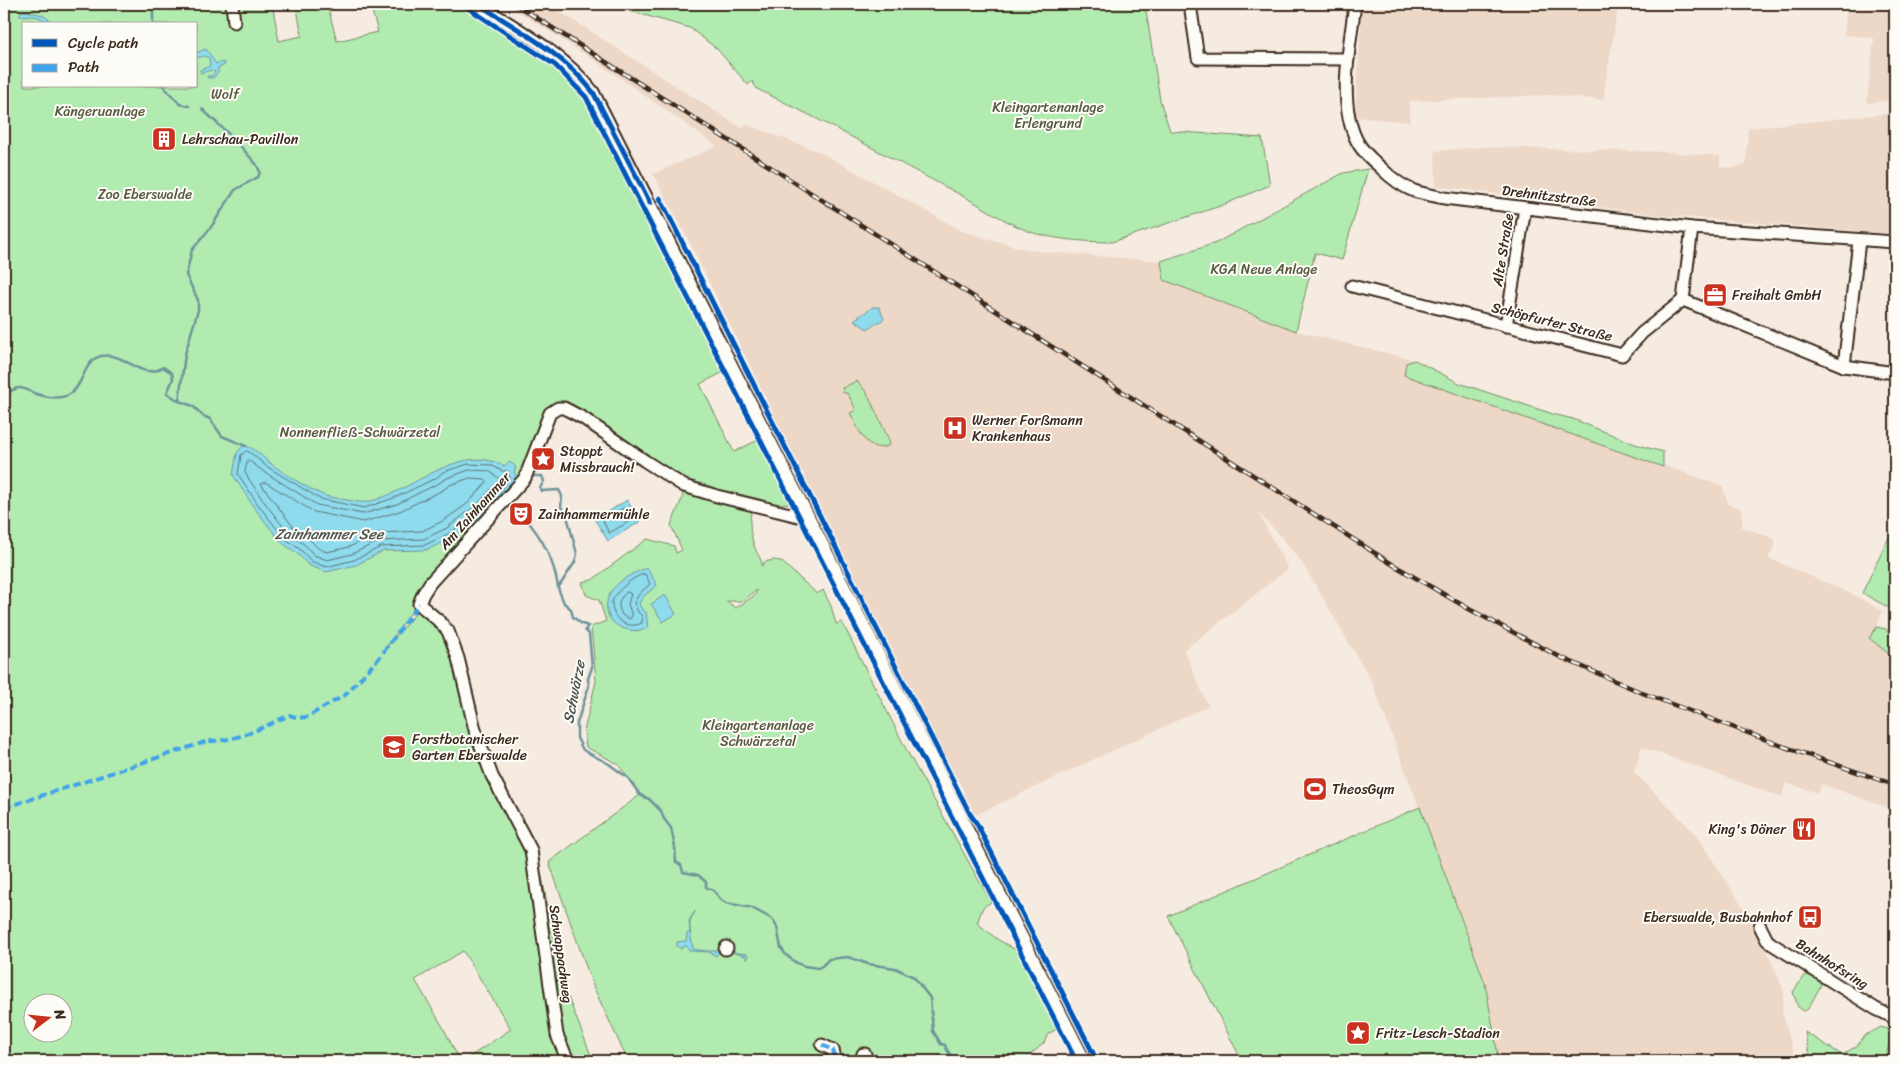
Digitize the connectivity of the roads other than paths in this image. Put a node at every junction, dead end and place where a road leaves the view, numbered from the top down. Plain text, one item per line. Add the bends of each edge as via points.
1 (232, 4) edge
2 (478, 4) edge
3 (1190, 4) edge
4 (1355, 4) edge
5 (234, 22) dead end
6 (1348, 59) junction
7 (1525, 208) junction
8 (1692, 228) junction
9 (1859, 240) junction
10 (1895, 242) edge
11 (1352, 286) dead end
12 (1683, 300) junction
13 (1506, 326) junction
14 (1844, 366) junction
15 (1895, 373) edge
16 (808, 516) junction
17 (531, 850) joint
18 (1760, 926) dead end
19 (1895, 1018) edge
20 (568, 1061) edge
21 (1085, 1061) edge

1 - 5 street
2 - 16 street via 567,64 593,92
3 - 6 street via 1198,58
4 - 6 street, Drehnitzstraße
6 - 7 street, Drehnitzstraße via 1350,122 1357,141 1384,171 1415,191
7 - 8 street, Drehnitzstraße
7 - 13 street, Alte Straße
8 - 9 street, Drehnitzstraße
8 - 12 street
9 - 10 street, Drehnitzstraße
9 - 14 street
11 - 13 street, Schöpfurter Straße
12 - 13 street, Schöpfurter Straße via 1642,333 1622,355
12 - 14 street
14 - 15 street
16 - 17 street, Am Zainhammer via 684,486 564,408 550,413 525,478 430,583 419,604 448,631 458,658 475,730 492,776
16 - 21 street
17 - 20 street, Schwappachweg via 557,1035
18 - 19 street, Bahnhofsring via 1767,940 1777,947

